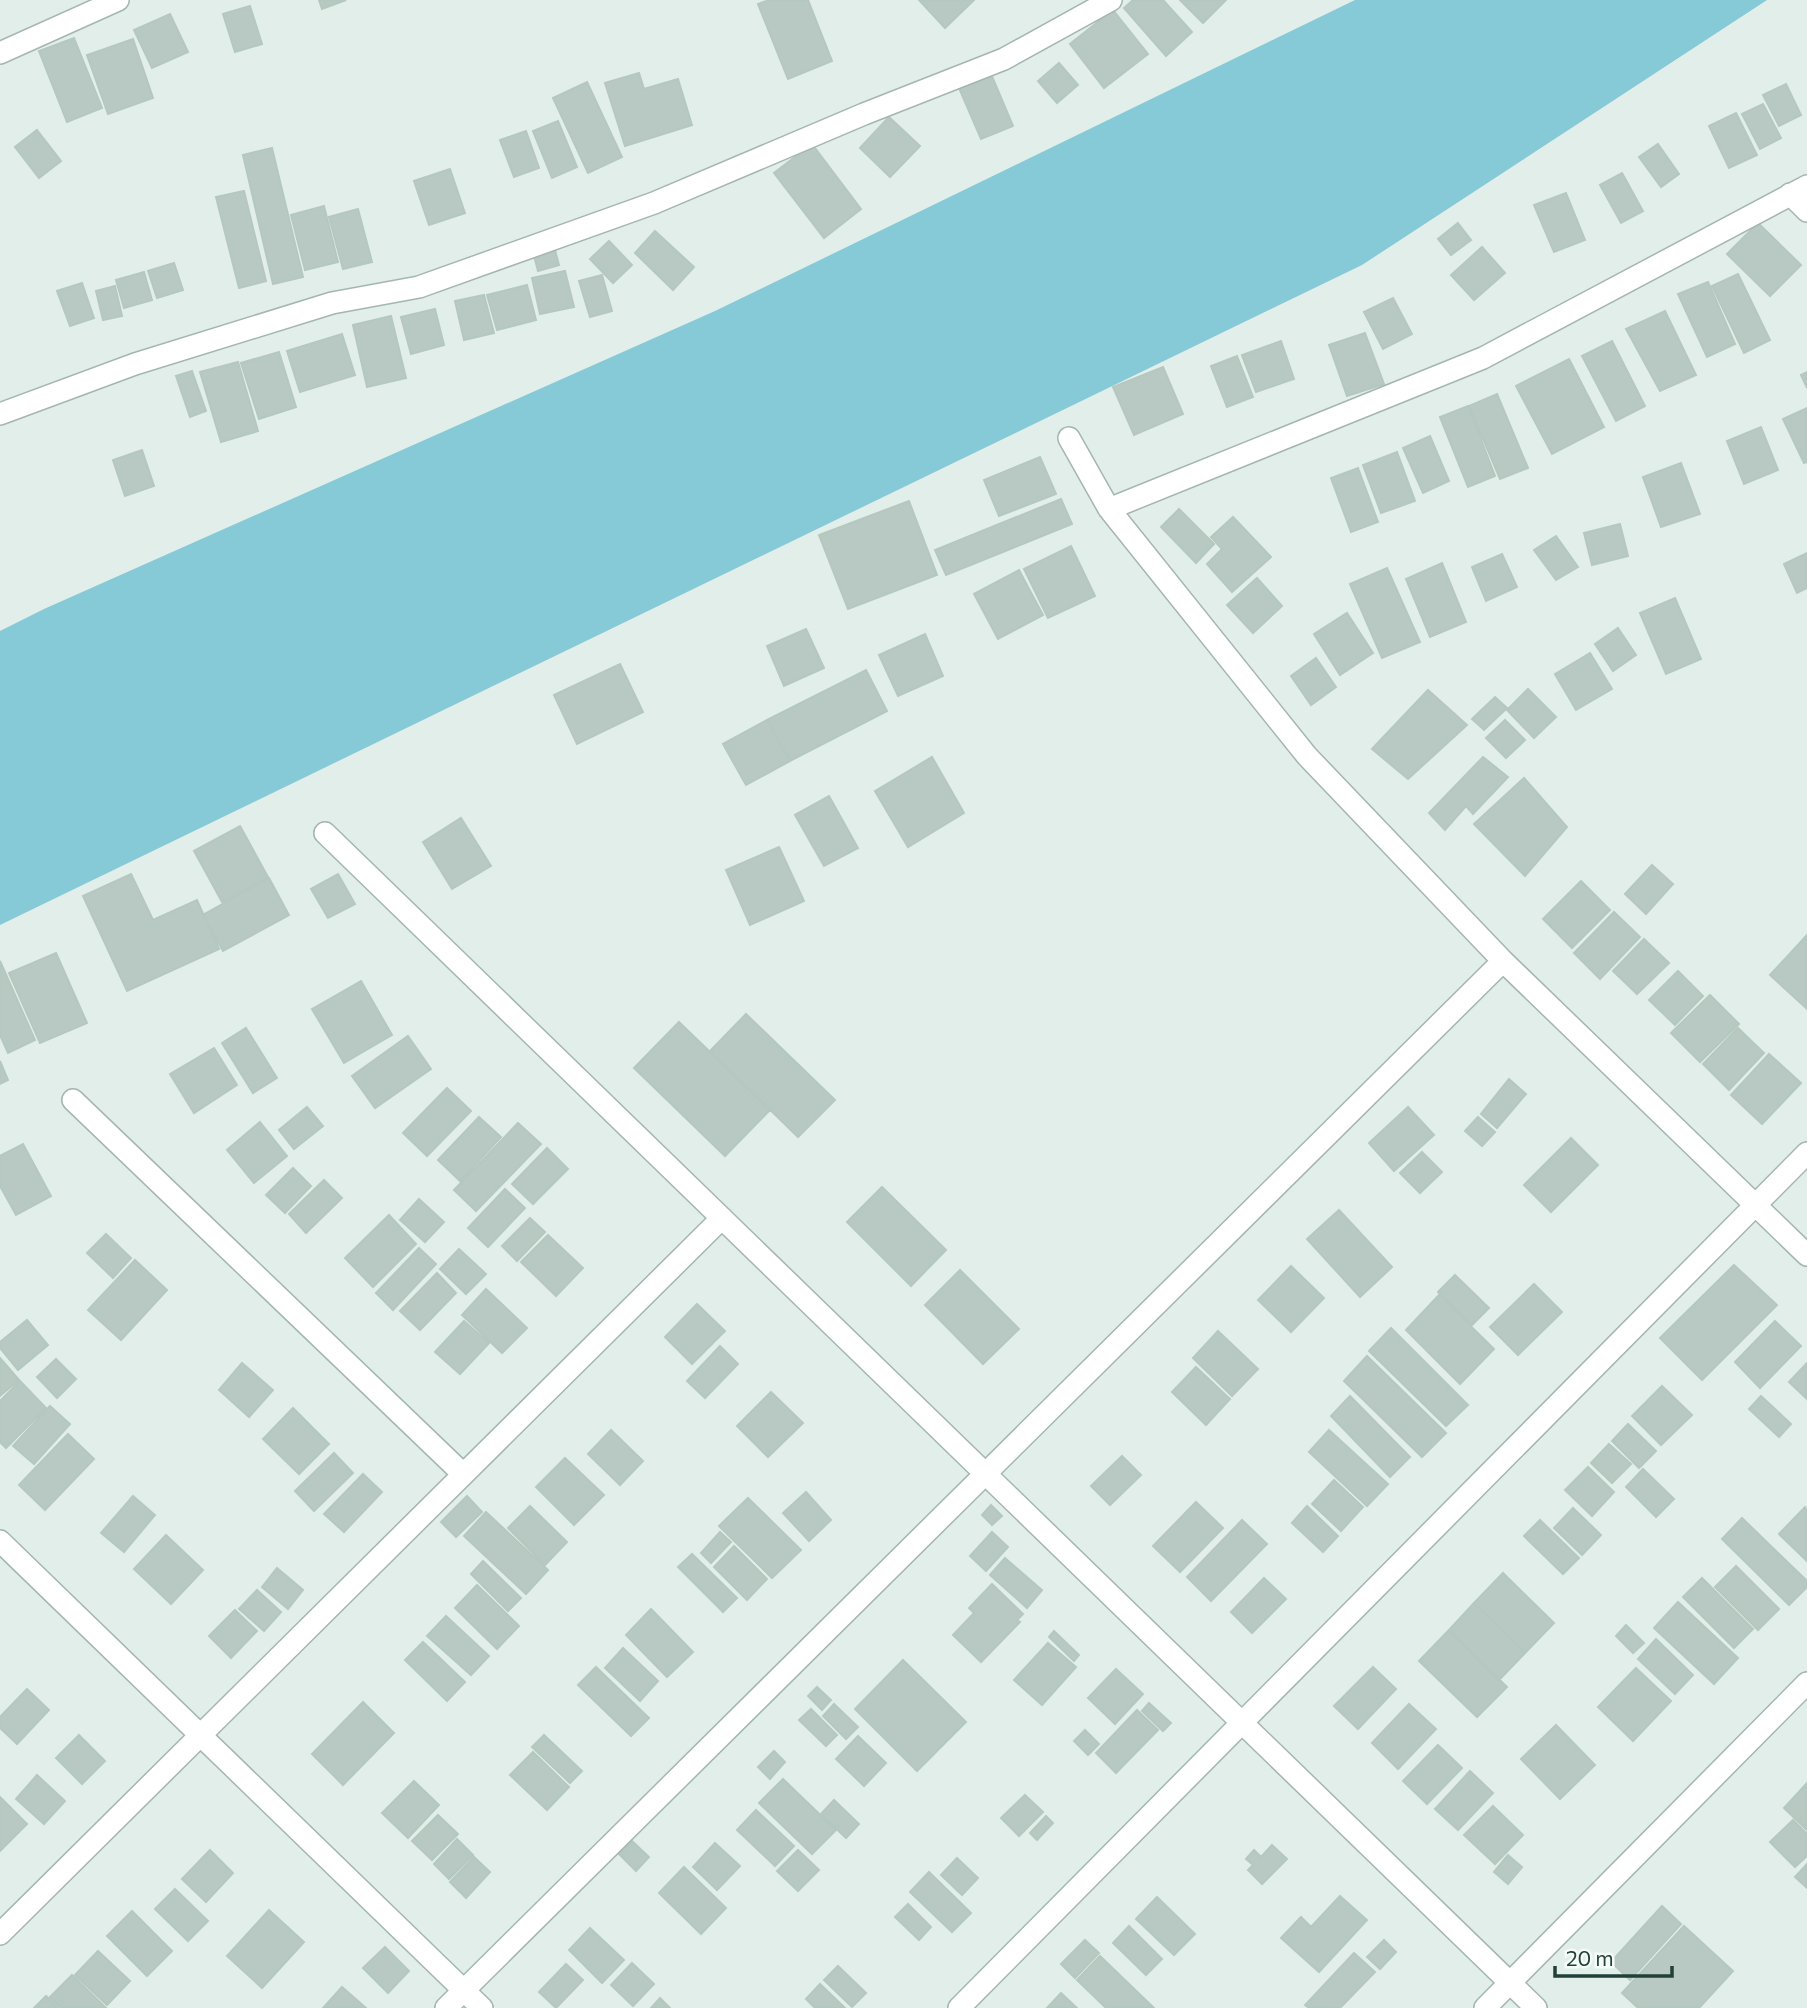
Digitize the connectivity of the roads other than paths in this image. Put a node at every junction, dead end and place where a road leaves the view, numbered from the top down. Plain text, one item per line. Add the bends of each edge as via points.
1 (118, 0) edge
2 (1111, 0) edge
3 (0, 52) edge
4 (1798, 190) edge
5 (1807, 211) edge
6 (0, 414) edge
7 (1069, 438) dead end
8 (1109, 509) junction
9 (325, 833) dead end
10 (1503, 961) junction
11 (73, 1100) dead end
12 (1807, 1153) edge
13 (1756, 1205) junction
14 (722, 1218) junction
15 (1807, 1255) edge
16 (463, 1474) junction
17 (986, 1474) junction
18 (0, 1541) edge
19 (1807, 1683) edge
20 (1242, 1723) junction
21 (200, 1735) junction
22 (0, 1934) edge
23 (1510, 1983) junction
24 (464, 1991) junction
25 (446, 2008) edge
26 (482, 2008) edge
27 (959, 2008) edge
28 (1485, 2008) edge
29 (1536, 2008) edge

1 - 3 street
2 - 6 street via 1004,59 641,208 419,287 332,303 135,364
4 - 5 street
4 - 8 street via 1483,358
7 - 8 street
8 - 10 street via 1307,756
9 - 14 street
10 - 13 street
10 - 17 street
11 - 16 street
12 - 13 street
13 - 15 street
13 - 20 street
14 - 16 street
14 - 17 street
16 - 21 street
17 - 20 street
17 - 24 street
18 - 21 street
19 - 23 street
20 - 23 street
20 - 27 street
21 - 22 street
21 - 24 street
23 - 28 street
23 - 29 street
24 - 25 street
24 - 26 street

